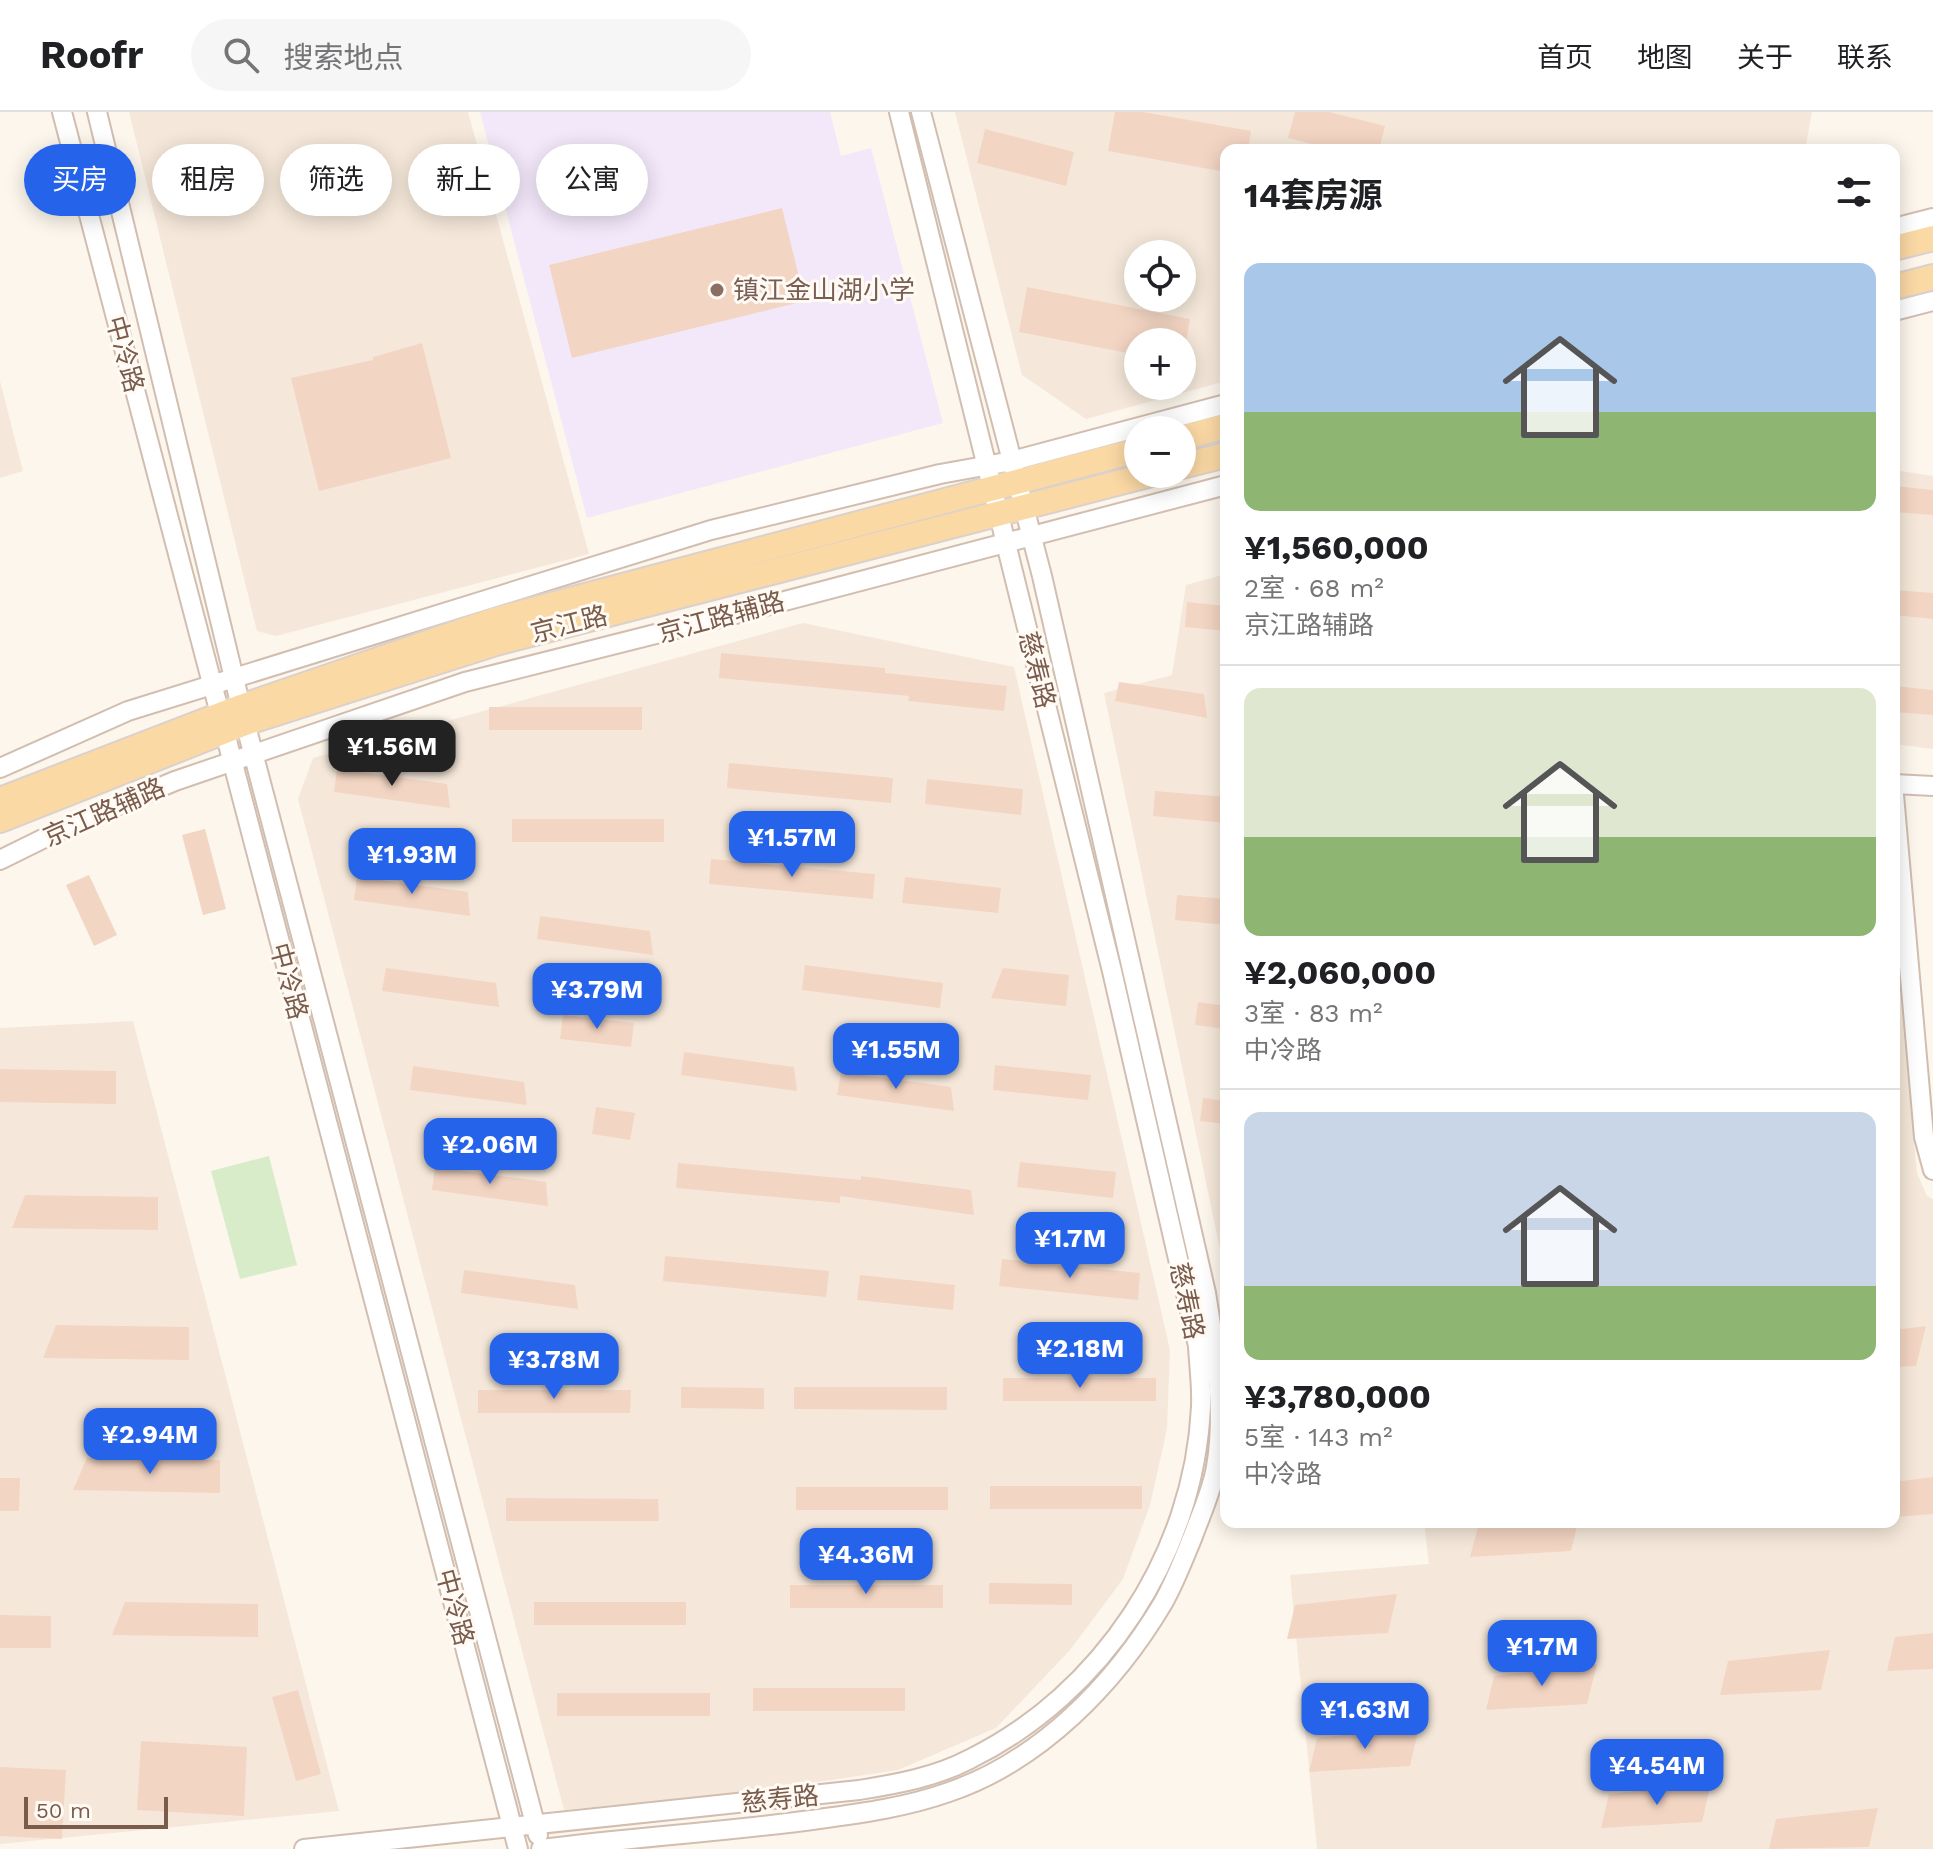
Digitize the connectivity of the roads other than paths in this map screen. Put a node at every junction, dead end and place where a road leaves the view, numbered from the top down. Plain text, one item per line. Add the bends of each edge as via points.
1 (62, 112) edge
2 (97, 112) edge
3 (899, 112) edge
4 (921, 112) edge
5 (1933, 218) edge
6 (1900, 226) edge
7 (1933, 238) edge
8 (1900, 246) edge
9 (1933, 277) edge
10 (1900, 285) edge
11 (1933, 301) edge
12 (1900, 309) edge
13 (1220, 406) edge
14 (1220, 428) edge
15 (1196, 434) edge
16 (1124, 452) edge
17 (1220, 456) edge
18 (1196, 462) edge
19 (1015, 471) junction
20 (990, 477) junction
21 (1124, 481) edge
22 (1220, 487) edge
23 (1024, 506) junction
24 (999, 513) junction
25 (1032, 534) junction
26 (1006, 541) junction
27 (234, 677) junction
28 (211, 684) junction
29 (232, 719) junction
30 (253, 753) junction
31 (231, 761) junction
32 (0, 768) edge
33 (1900, 784) edge
34 (1933, 786) edge
35 (0, 800) edge
36 (0, 820) edge
37 (0, 860) edge
38 (1900, 863) edge
39 (1933, 1170) edge
40 (1220, 1394) edge
41 (1220, 1414) edge
42 (535, 1825) junction
43 (513, 1828) junction
44 (304, 1849) edge
45 (518, 1849) edge
46 (541, 1849) edge

1 - 28 street, 中冷路
2 - 27 street, 中冷路
3 - 20 street, 慈寿路
4 - 19 street, 慈寿路
5 - 6 street
7 - 8 main road
9 - 10 main road
11 - 12 street
13 - 19 street
14 - 15 main road
16 - 19 main road, 京江路
17 - 18 main road
19 - 20 main road, 京江路
19 - 23 street, 慈寿路
20 - 24 street, 慈寿路
20 - 27 street via 711,530
20 - 29 main road, 京江路 via 494,620
21 - 23 main road, 京江路
22 - 25 street, 京江路辅路
23 - 24 main road, 京江路
23 - 25 street, 慈寿路
24 - 26 street, 慈寿路
24 - 29 main road, 京江路 via 496,643
25 - 26 street, 京江路辅路
25 - 40 street, 慈寿路 via 1206,1293
26 - 30 street, 京江路辅路 via 465,682
26 - 42 street, 慈寿路 via 1198,1346 1201,1407 1194,1465 1164,1558 1143,1597 1083,1679 1049,1709 969,1760 910,1781 859,1790
27 - 28 street
27 - 29 street, 中冷路
28 - 29 street, 中冷路
28 - 32 street via 128,711
29 - 30 street, 中冷路
29 - 31 street, 中冷路
29 - 35 main road, 京江路
29 - 36 main road, 京江路
30 - 31 street, 京江路辅路
30 - 42 street, 中冷路
31 - 37 street, 京江路辅路 via 77,822
31 - 43 street, 中冷路
33 - 34 street
38 - 39 street via 1924,1137
41 - 46 street, 慈寿路 via 1216,1468 1165,1600 1100,1688 1010,1765 951,1792 861,1813
42 - 43 street, 慈寿路
42 - 46 street, 中冷路
43 - 44 street, 慈寿路
43 - 45 street, 中冷路

